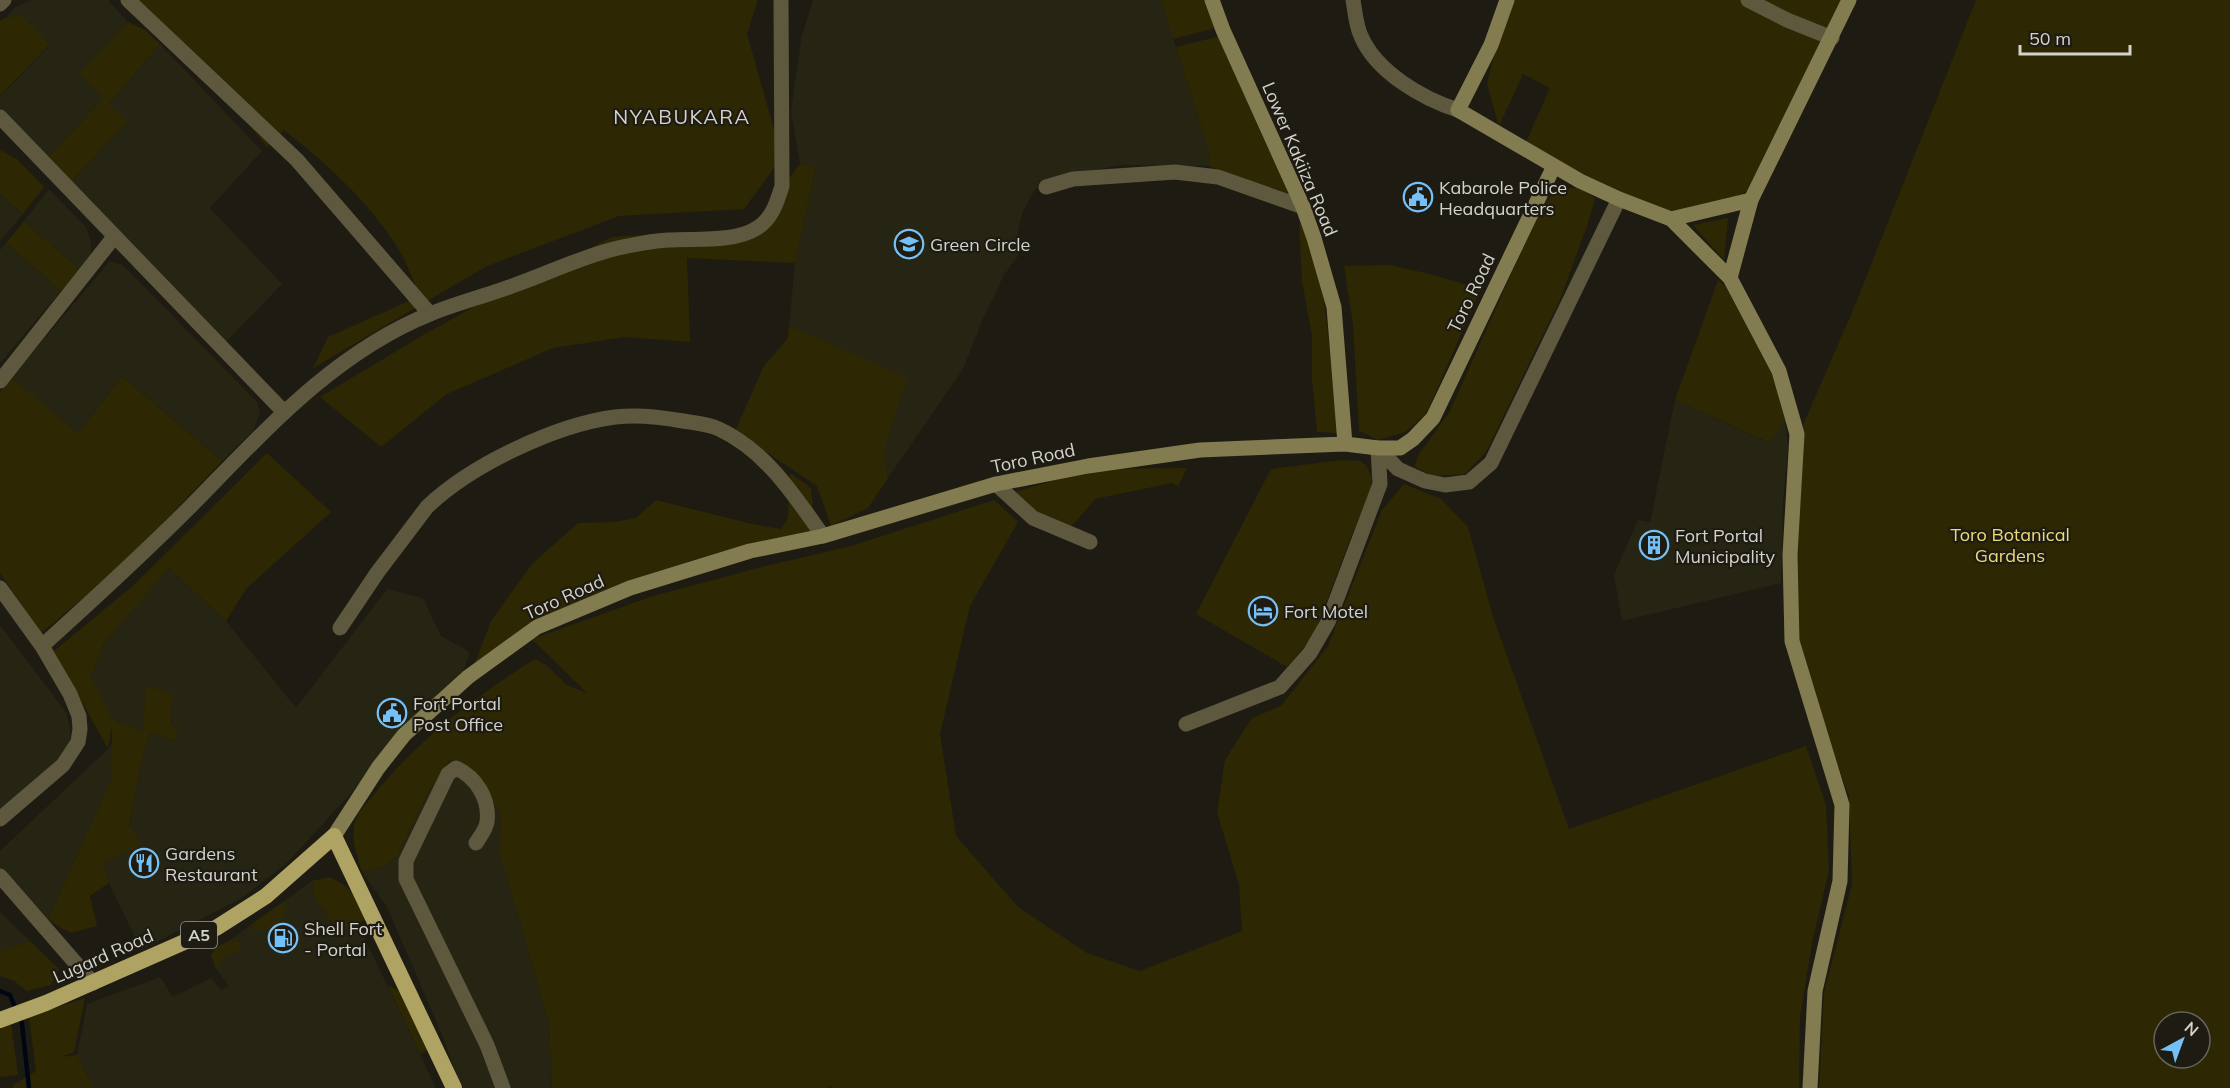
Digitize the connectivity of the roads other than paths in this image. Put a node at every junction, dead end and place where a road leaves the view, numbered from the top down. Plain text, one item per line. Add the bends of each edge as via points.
1 (4, 0) edge
2 (128, 0) edge
3 (781, 0) edge
4 (1212, 0) edge
5 (1353, 0) edge
6 (1507, 0) edge
7 (1748, 0) edge
8 (1849, 0) edge
9 (0, 4) edge
10 (1832, 38) junction
11 (1458, 110) junction
12 (1, 119) edge
13 (1554, 166) junction
14 (1046, 187) dead end
15 (1619, 199) junction
16 (1751, 200) junction
17 (1303, 207) junction
18 (1671, 219) junction
19 (114, 237) junction
20 (1730, 278) junction
21 (430, 314) junction
22 (0, 381) edge
23 (284, 412) junction
24 (1346, 444) junction
25 (1378, 448) junction
26 (996, 484) junction
27 (823, 536) junction
28 (1090, 542) dead end
29 (0, 588) edge
30 (340, 628) dead end
31 (42, 646) junction
32 (1186, 724) dead end
33 (0, 819) edge
34 (334, 836) junction
35 (476, 843) dead end
36 (0, 876) edge
37 (93, 983) junction
38 (4, 1019) edge
39 (454, 1088) edge
40 (503, 1088) edge
41 (1810, 1088) edge

1 - 9 street
2 - 21 street via 297,160
3 - 21 street via 782,186 776,204 757,229 741,235 616,248
4 - 17 main road, Lower Kakiiza Road
5 - 11 street via 1360,37 1384,70 1441,105
6 - 11 main road via 1491,45
7 - 10 street
8 - 10 main road
10 - 16 main road
11 - 13 main road
12 - 19 street
13 - 15 main road
13 - 25 main road, Toro Road via 1433,418 1400,448
14 - 17 street via 1073,179 1175,172 1218,177
15 - 18 main road
15 - 25 street via 1491,463 1469,482 1445,485 1398,469
16 - 18 main road
16 - 20 main road
17 - 24 main road, Lower Kakiiza Road via 1334,307
18 - 20 main road
19 - 22 street
19 - 23 street
20 - 41 main road via 1779,371 1797,435 1790,555 1792,641 1842,805 1840,881 1815,991
21 - 23 street via 338,366
23 - 31 street via 127,570
24 - 25 main road, Toro Road
24 - 26 main road, Toro Road via 1200,450
25 - 32 street via 1380,484 1328,622 1310,653 1280,687
26 - 27 main road, Toro Road
26 - 28 street via 1033,518
27 - 30 street via 782,478 757,455 718,429 662,417 614,417 528,444 498,458 436,498
27 - 34 main road, Toro Road via 750,551 630,588 537,627 468,677 404,735
29 - 31 street
31 - 33 street via 80,716 78,742 63,765
34 - 37 highway, Lugard Road / A5 via 266,896 216,928
34 - 39 highway
35 - 40 street via 487,824 486,803 474,779 456,768 448,774 406,861 406,879 487,1045
36 - 37 street
37 - 38 highway, Lugard Road / A5

